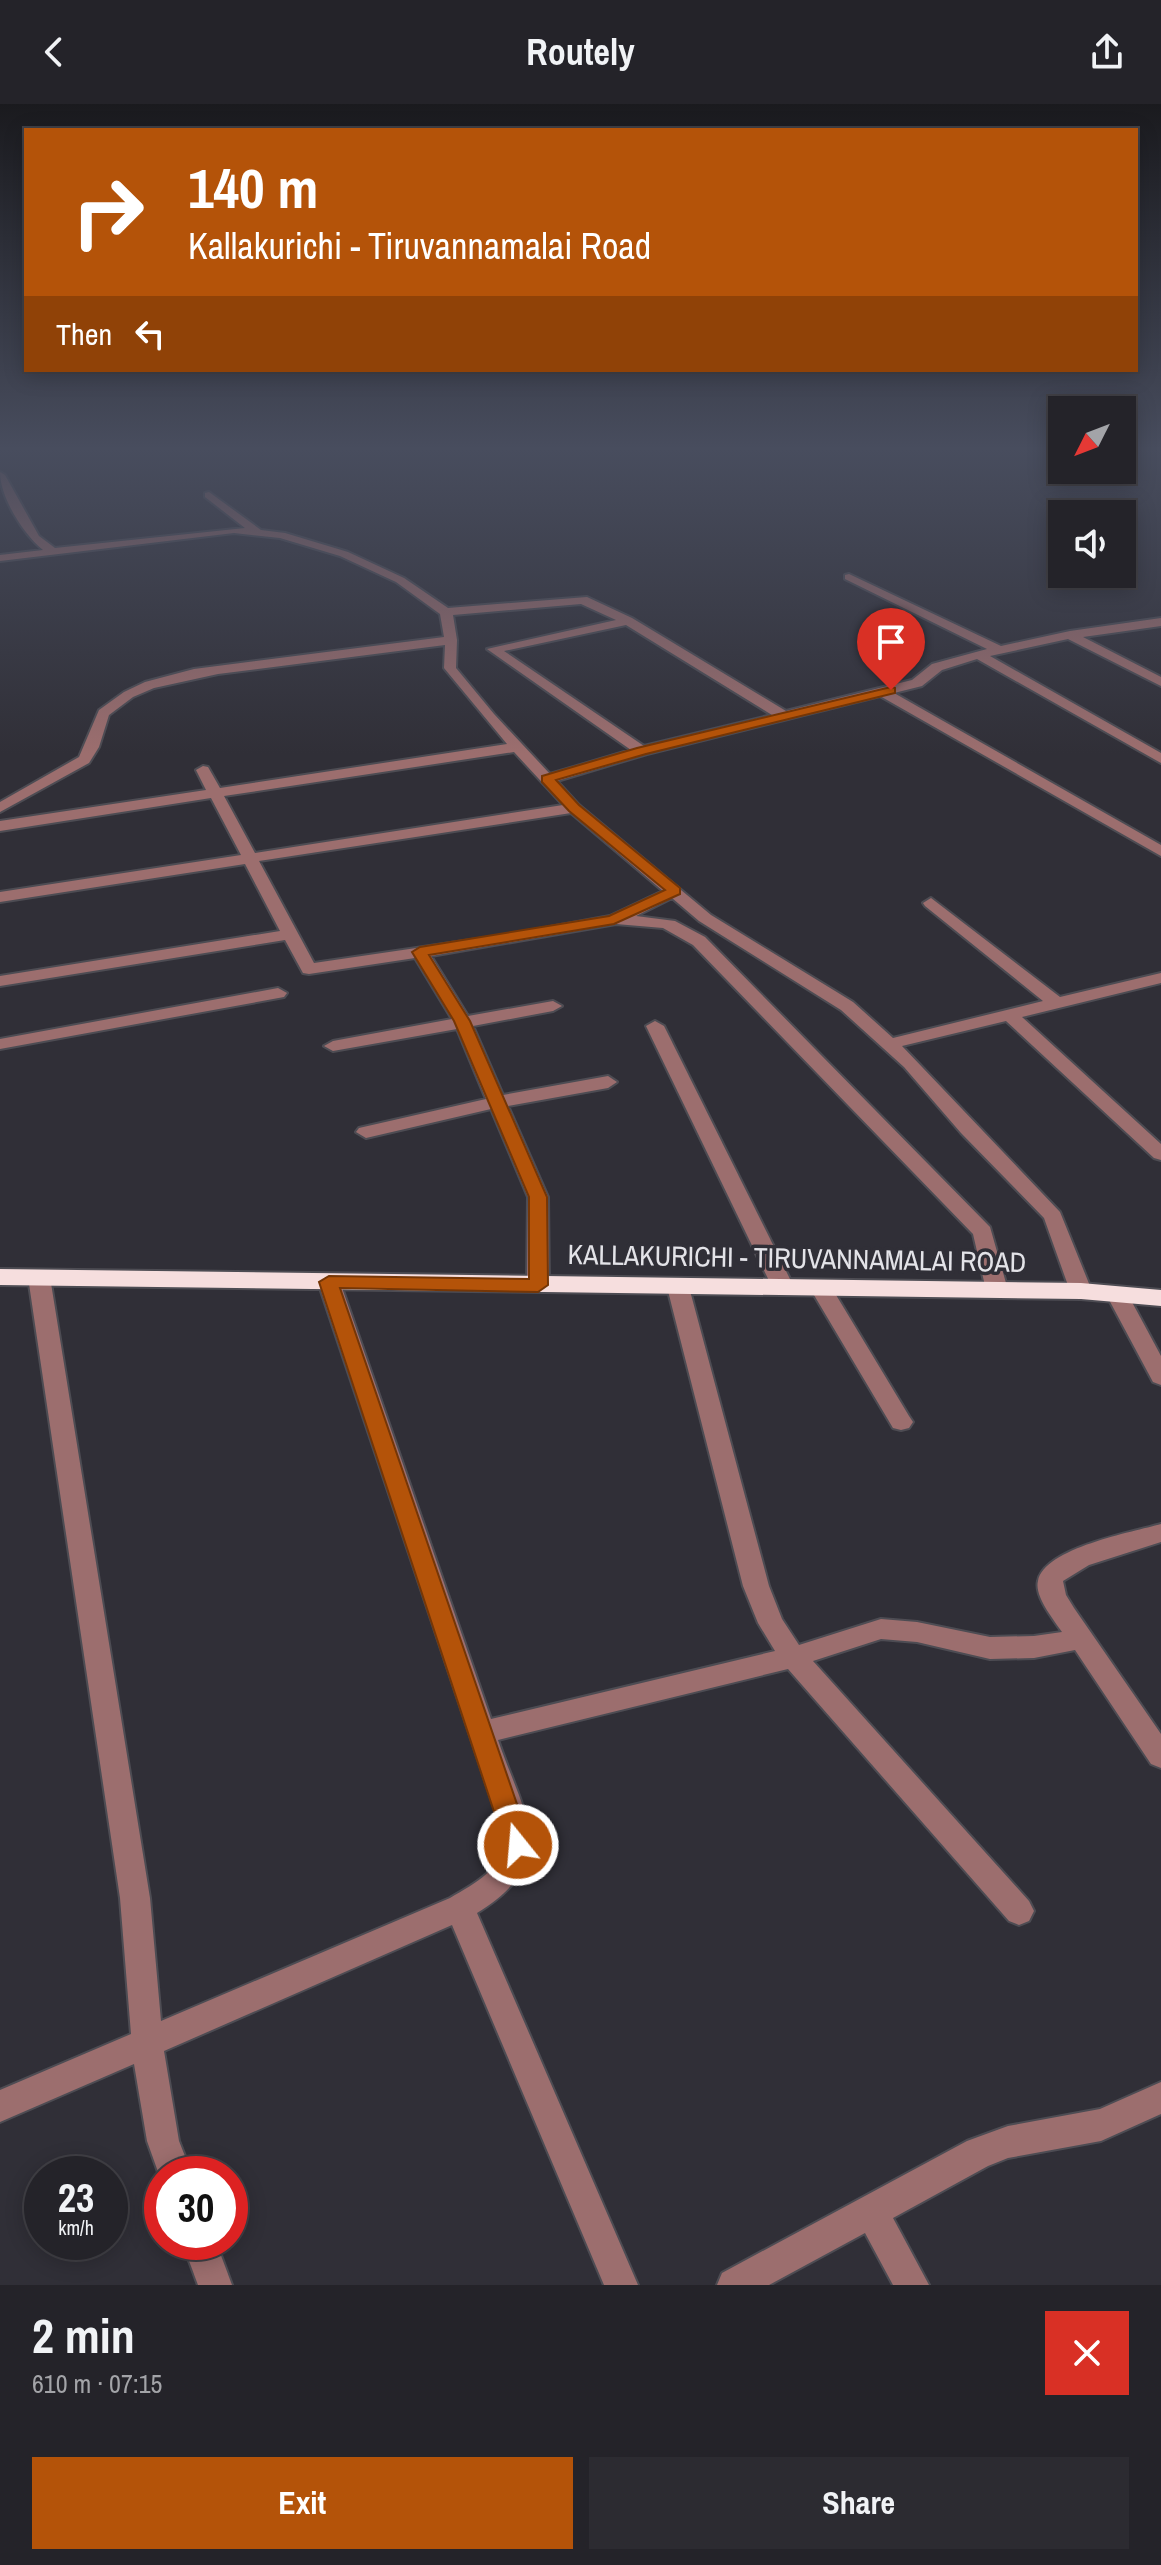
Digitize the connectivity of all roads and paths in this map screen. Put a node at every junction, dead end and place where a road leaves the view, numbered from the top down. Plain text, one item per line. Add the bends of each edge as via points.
1 (63, 551) edge
2 (333, 551) edge
3 (53, 552) joint
4 (0, 558) edge
5 (849, 577) dead end
6 (446, 612) junction
7 (628, 621) junction
8 (1161, 622) edge
9 (1146, 625) junction
10 (1161, 633) edge
11 (1070, 635) junction
12 (451, 640) junction
13 (999, 650) junction
14 (978, 655) junction
15 (1161, 682) edge
16 (883, 692) junction
17 (784, 716) junction
18 (516, 747) junction
19 (642, 751) junction
20 (1161, 759) edge
21 (203, 770) dead end
22 (547, 779) junction
23 (215, 793) junction
24 (0, 808) edge
25 (574, 808) junction
26 (0, 826) edge
27 (1161, 851) edge
28 (251, 859) junction
29 (675, 891) junction
30 (0, 897) edge
31 (931, 903) dead end
32 (614, 920) junction
33 (290, 934) junction
34 (420, 952) junction
35 (1161, 978) edge
36 (0, 981) edge
37 (278, 993) dead end
38 (1056, 1003) junction
39 (553, 1006) dead end
40 (1012, 1017) junction
41 (462, 1021) junction
42 (655, 1026) dead end
43 (0, 1044) edge
44 (889, 1044) junction
45 (333, 1046) dead end
46 (608, 1082) dead end
47 (497, 1102) junction
48 (366, 1132) dead end
49 (1161, 1154) edge
50 (0, 1277) edge
51 (39, 1277) junction
52 (329, 1282) junction
53 (538, 1285) junction
54 (678, 1287) junction
55 (784, 1289) junction
56 (822, 1290) junction
57 (997, 1290) junction
58 (1081, 1291) junction
59 (1118, 1296) junction
60 (1161, 1298) edge
61 (1161, 1377) edge
62 (901, 1422) dead end
63 (1161, 1533) edge
64 (1080, 1639) junction
65 (793, 1657) junction
66 (482, 1733) junction
67 (1161, 1756) edge
68 (460, 1908) junction
69 (1019, 1911) dead end
70 (147, 2044) junction
71 (1161, 2098) edge
72 (0, 2106) edge
73 (168, 2156) edge
74 (871, 2211) junction
75 (206, 2260) edge
76 (215, 2285) edge
77 (621, 2285) edge
78 (734, 2285) edge
79 (912, 2285) edge

1 - 3 street
2 - 6 street via 400,580
3 - 4 street
5 - 13 street
6 - 7 street via 583,600
6 - 12 street
7 - 17 street
7 - 19 street via 493,649
8 - 9 street
9 - 10 street
9 - 11 street
11 - 13 street
11 - 15 street
12 - 18 street via 450,668
12 - 24 street via 195,674 141,688 98,719 92,751 84,760
13 - 14 street
14 - 16 street
14 - 20 street
16 - 17 street
16 - 27 street
17 - 19 street
18 - 22 street
18 - 23 street
19 - 22 street
21 - 23 street
22 - 25 street
23 - 26 street
23 - 28 street
25 - 28 street
25 - 29 street
28 - 30 street
28 - 33 street
29 - 32 street
29 - 44 street via 705,918 847,1006
31 - 38 street
32 - 34 street
32 - 57 street via 676,924 699,941 983,1232
33 - 34 street via 309,969
33 - 36 street
34 - 41 street
35 - 38 street
37 - 43 street
38 - 40 street
39 - 41 street
40 - 44 street
40 - 49 street
41 - 45 street
41 - 47 street
42 - 55 street
44 - 58 street via 1053,1216
46 - 47 street
47 - 48 street
47 - 53 street via 538,1197
50 - 51 highway, KALLAKURICHI - TIRUVANNAMALAI ROAD
51 - 52 highway, KALLAKURICHI - TIRUVANNAMALAI ROAD
51 - 70 street via 135,1898
52 - 53 highway, KALLAKURICHI - TIRUVANNAMALAI ROAD
52 - 66 street
53 - 54 highway, KALLAKURICHI - TIRUVANNAMALAI ROAD
54 - 55 highway, KALLAKURICHI - TIRUVANNAMALAI ROAD
54 - 65 street via 756,1586
55 - 56 highway, KALLAKURICHI - TIRUVANNAMALAI ROAD
56 - 57 highway, KALLAKURICHI - TIRUVANNAMALAI ROAD
56 - 62 street
57 - 58 highway, KALLAKURICHI - TIRUVANNAMALAI ROAD
58 - 59 highway, KALLAKURICHI - TIRUVANNAMALAI ROAD
59 - 60 highway, KALLAKURICHI - TIRUVANNAMALAI ROAD
59 - 61 street
63 - 64 street via 1055,1569 1050,1580 1053,1595
64 - 65 street via 990,1648 881,1629
64 - 67 street
65 - 66 street
65 - 69 street
66 - 68 street via 518,1845 509,1871
68 - 70 street
68 - 77 street
70 - 72 street
70 - 73 street
71 - 74 street via 1101,2125 1008,2142 979,2153
74 - 78 street
74 - 79 street
75 - 76 street

